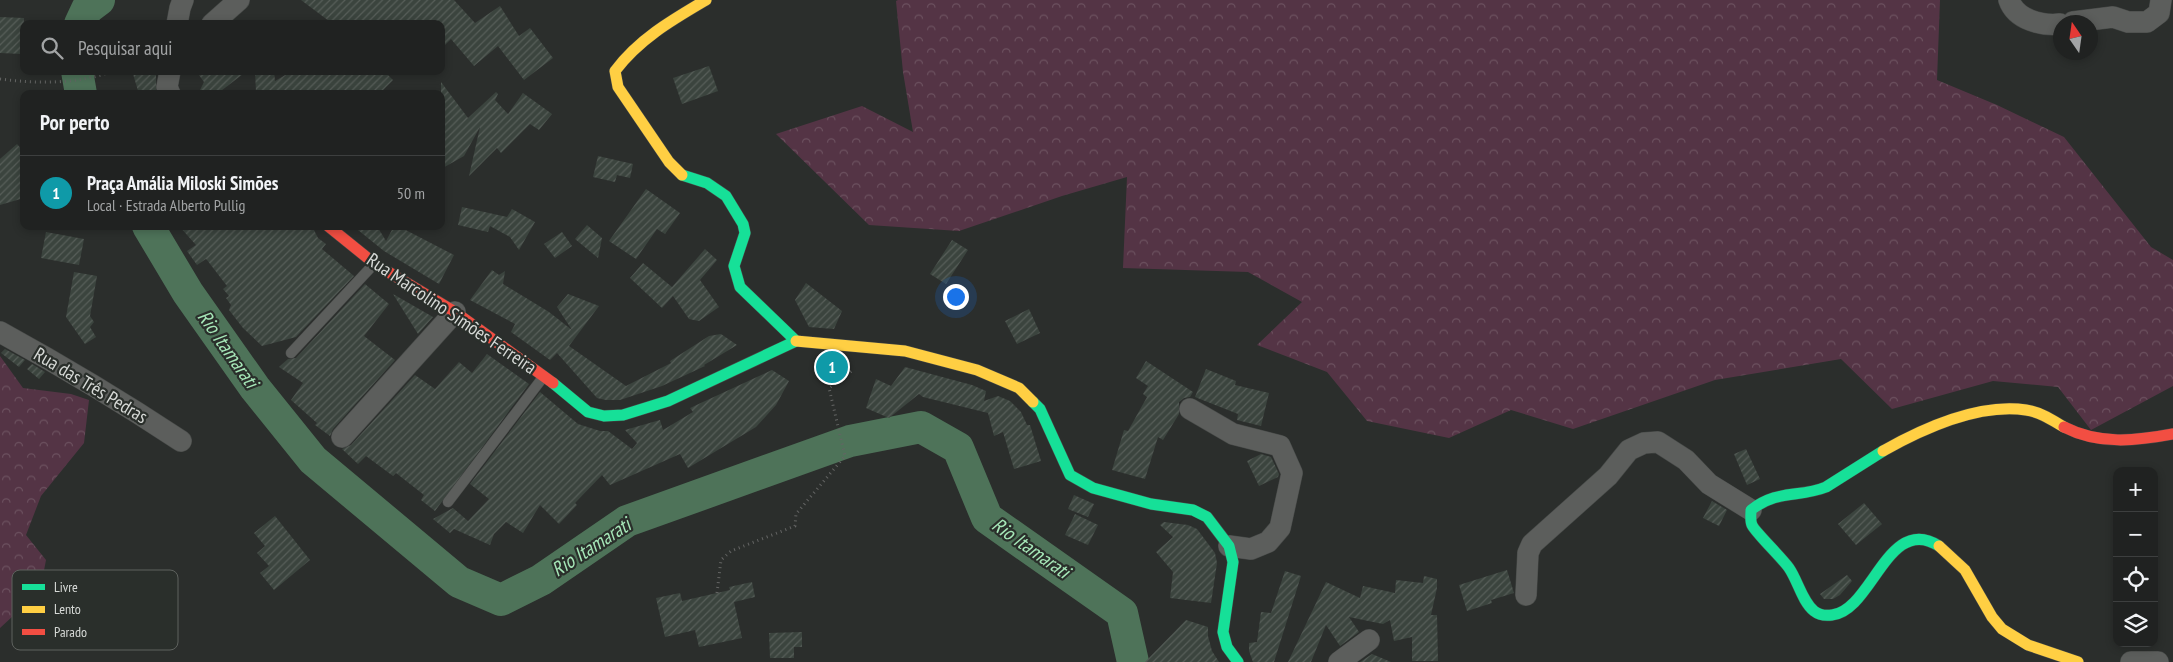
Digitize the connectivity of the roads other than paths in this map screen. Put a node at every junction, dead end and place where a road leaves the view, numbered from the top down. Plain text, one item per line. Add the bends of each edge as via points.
1 (184, 0) edge
2 (239, 0) edge
3 (706, 0) edge
4 (2009, 0) edge
5 (2161, 0) edge
6 (2098, 19) edge
7 (178, 20) edge
8 (216, 20) edge
9 (2053, 25) edge
10 (170, 75) edge
11 (169, 90) edge
12 (333, 230) edge
13 (375, 264) junction
14 (455, 312) junction
15 (0, 332) edge
16 (796, 341) junction
17 (291, 353) dead end
18 (545, 376) junction
19 (1190, 409) dead end
20 (2173, 434) edge
21 (342, 437) dead end
22 (181, 442) dead end
23 (448, 502) dead end
24 (1751, 510) junction
25 (1228, 546) junction
26 (1526, 595) dead end
27 (1369, 640) dead end
28 (1238, 662) edge
29 (1339, 662) edge
30 (2078, 662) edge
31 (2131, 662) edge
32 (2158, 662) edge

1 - 7 street
2 - 8 street
3 - 16 street via 650,34 624,57 614,70 618,87 669,162 684,176 707,183 726,196 746,233 734,266 740,287
4 - 9 street via 2023,18
5 - 6 street via 2159,13 2148,22 2128,22 2113,17
10 - 11 street
12 - 13 street, Rua Marcolino Simões Ferreira
13 - 14 street, Rua Marcolino Simões Ferreira
13 - 17 lane
14 - 18 street, Rua Marcolino Simões Ferreira
14 - 21 street
15 - 22 street, Rua das Três Pedras via 60,365
16 - 18 street, Rua Marcolino Simões Ferreira via 668,401 623,415 604,416 588,412
16 - 25 street via 905,351 977,370 1019,388 1040,409 1070,475 1093,488 1151,504 1193,510 1207,517
18 - 23 lane
19 - 25 street via 1232,434 1280,446 1292,473 1280,528 1268,542 1250,549
20 - 24 street via 2144,440 2107,441 2078,434 2047,415 2018,408 1980,413 1930,428 1818,490 1775,495
24 - 26 street via 1709,484 1686,460 1658,442 1644,443 1630,450 1608,476 1532,544 1528,553
24 - 30 street via 1752,526 1784,558 1809,607 1824,616 1837,615 1853,604 1896,548 1909,541 1926,539 1950,554 1969,575 1987,612 2002,630 2025,644
25 - 28 street via 1233,562 1223,632 1227,647
27 - 29 street
31 - 32 street

